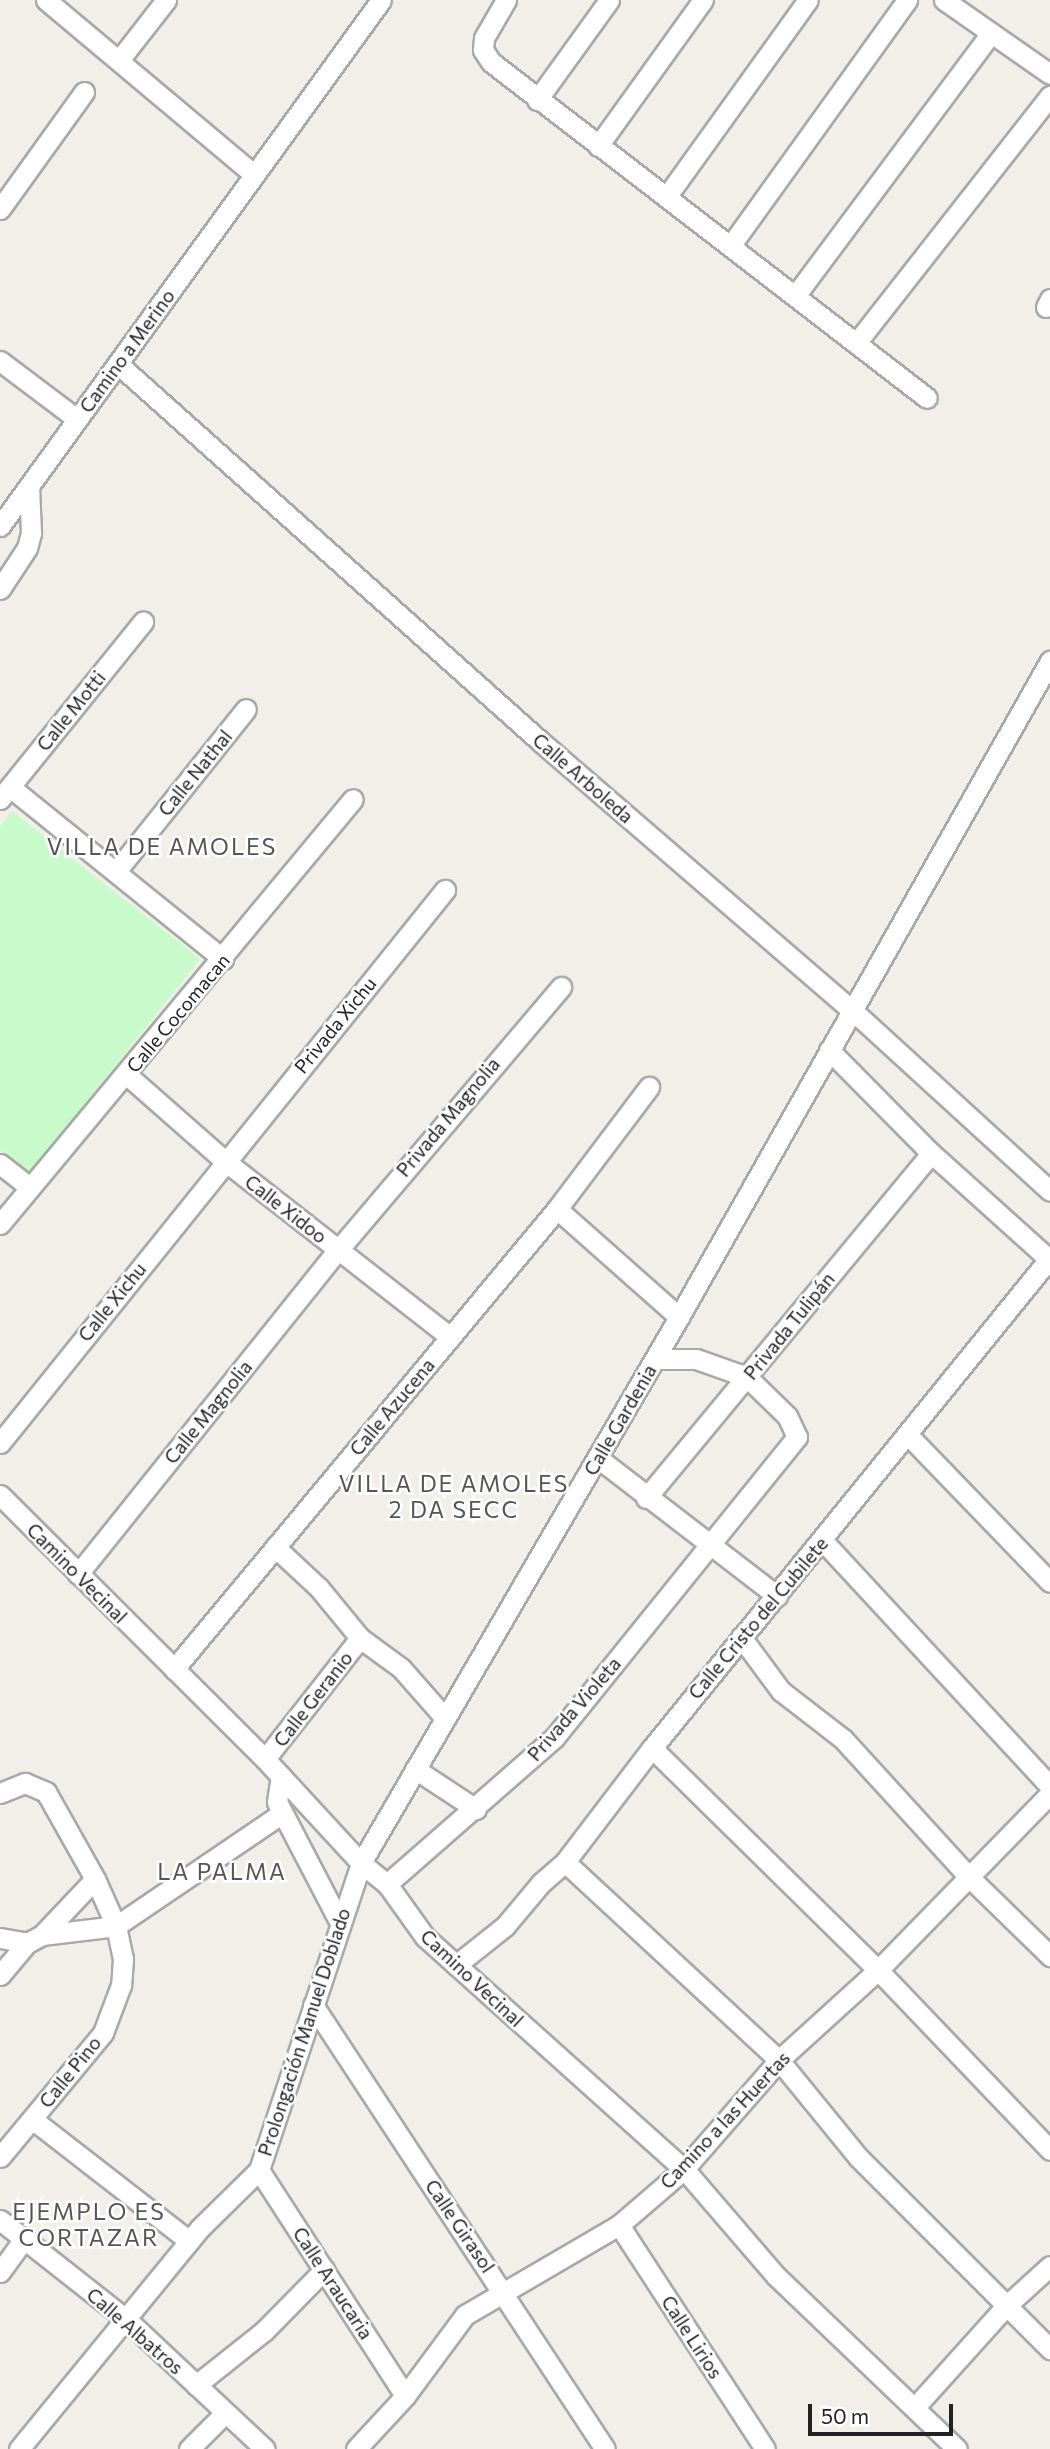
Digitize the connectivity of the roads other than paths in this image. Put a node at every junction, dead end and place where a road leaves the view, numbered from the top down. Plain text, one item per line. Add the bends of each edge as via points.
1 (46, 0) edge
2 (166, 0) edge
3 (381, 0) edge
4 (506, 0) edge
5 (609, 0) edge
6 (703, 0) edge
7 (808, 0) edge
8 (906, 0) edge
9 (944, 0) edge
10 (991, 33) junction
11 (120, 59) junction
12 (1050, 74) edge
13 (84, 92) dead end
14 (1050, 96) edge
15 (537, 100) junction
16 (598, 146) junction
17 (253, 174) junction
18 (667, 196) junction
19 (0, 209) edge
20 (731, 245) junction
21 (795, 296) junction
22 (857, 342) junction
23 (0, 361) edge
24 (118, 364) junction
25 (928, 398) dead end
26 (77, 419) junction
27 (29, 486) junction
28 (0, 526) edge
29 (0, 589) edge
30 (143, 622) dead end
31 (1050, 661) edge
32 (246, 709) dead end
33 (5, 793) edge
34 (353, 799) dead end
35 (117, 870) junction
36 (445, 890) dead end
37 (223, 959) junction
38 (561, 987) dead end
39 (852, 1010) junction
40 (829, 1050) junction
41 (127, 1075) junction
42 (649, 1087) dead end
43 (931, 1153) junction
44 (225, 1161) junction
45 (0, 1164) edge
46 (29, 1187) junction
47 (1050, 1191) edge
48 (557, 1209) junction
49 (0, 1224) edge
50 (338, 1250) junction
51 (1050, 1260) edge
52 (679, 1317) junction
53 (450, 1337) junction
54 (655, 1359) junction
55 (747, 1377) junction
56 (908, 1436) junction
57 (0, 1443) edge
58 (598, 1458) junction
59 (0, 1495) edge
60 (646, 1498) junction
61 (822, 1540) junction
62 (711, 1543) junction
63 (275, 1547) junction
64 (78, 1574) junction
65 (1050, 1582) edge
66 (777, 1596) junction
67 (741, 1637) junction
68 (360, 1638) junction
69 (174, 1669) junction
70 (444, 1718) junction
71 (652, 1748) junction
72 (265, 1759) junction
73 (415, 1769) junction
74 (281, 1776) junction
75 (1050, 1786) edge
76 (0, 1793) edge
77 (1050, 1794) edge
78 (476, 1809) junction
79 (282, 1813) junction
80 (565, 1862) junction
81 (360, 1863) junction
82 (968, 1877) junction
83 (95, 1878) junction
84 (387, 1884) junction
85 (340, 1920) junction
86 (116, 1926) junction
87 (0, 1938) edge
88 (34, 1939) junction
89 (1050, 1956) edge
90 (456, 1965) junction
91 (878, 1970) junction
92 (0, 1975) edge
93 (313, 2005) junction
94 (779, 2060) junction
95 (32, 2119) junction
96 (1050, 2150) edge
97 (0, 2157) edge
98 (684, 2169) junction
99 (259, 2170) junction
100 (0, 2220) edge
101 (619, 2225) junction
102 (23, 2240) junction
103 (189, 2241) junction
104 (1050, 2266) edge
105 (324, 2270) junction
106 (0, 2272) edge
107 (504, 2292) junction
108 (1006, 2306) junction
109 (126, 2319) junction
110 (1050, 2348) edge
111 (196, 2385) junction
112 (405, 2396) junction
113 (916, 2406) junction
114 (225, 2413) junction
115 (19, 2449) edge
116 (189, 2449) edge
117 (265, 2449) edge
118 (356, 2449) edge
119 (605, 2449) edge
120 (765, 2449) edge
121 (957, 2449) edge

1 - 11 street
2 - 11 street
3 - 17 street, Camino a Merino
4 - 15 street via 489,24 484,51
5 - 15 street
6 - 16 street
7 - 18 street
8 - 20 street
9 - 10 street
10 - 12 street
10 - 21 street
11 - 17 street
13 - 19 street
14 - 22 street
15 - 16 street
16 - 18 street
17 - 24 street, Camino a Merino
18 - 20 street
20 - 21 street
21 - 22 street
22 - 25 street
23 - 26 street
24 - 26 street, Camino a Merino
24 - 39 street, Calle Arboleda via 541,742
26 - 27 street, Camino a Merino
27 - 28 street, Camino a Merino
27 - 29 street via 31,533 27,548
30 - 33 street, Calle Motti
31 - 39 street, Calle Gardenia
32 - 35 street, Calle Nathal
33 - 35 street
34 - 37 street, Calle Cocomacan
35 - 37 street
36 - 44 street, Privada Xichu
37 - 41 street, Calle Cocomacan
38 - 50 street, Privada Magnolia
39 - 40 street, Calle Gardenia
39 - 47 street, Calle Arboleda
40 - 43 street
40 - 52 street, Calle Gardenia
41 - 44 street, Calle Xidoo
41 - 46 street, Calle Cocomacan
42 - 48 street, Calle Azucena
43 - 51 street
43 - 55 street, Privada Tulipán
44 - 50 street, Calle Xidoo
44 - 57 street, Calle Xichu
45 - 46 street
46 - 49 street, Calle Cocomacan
48 - 52 street
48 - 53 street, Calle Azucena
50 - 53 street, Calle Xidoo
50 - 64 street, Calle Magnolia
51 - 56 street, Calle Cristo del Cubilete
52 - 54 street, Calle Gardenia
53 - 63 street, Calle Azucena
54 - 55 street via 696,1359
54 - 58 street, Calle Gardenia
55 - 60 street, Privada Tulipán
55 - 62 street, Privada Violeta via 797,1429 786,1454
56 - 61 street, Calle Cristo del Cubilete
56 - 65 street
58 - 60 street
58 - 70 street, Calle Gardenia
59 - 64 street, Camino Vecinal
60 - 62 street
61 - 66 street, Calle Cristo del Cubilete
61 - 75 street
62 - 66 street
62 - 78 street, Privada Violeta via 554,1738
63 - 68 street via 319,1588
63 - 69 street, Calle Azucena
64 - 69 street, Camino Vecinal
66 - 67 street, Calle Cristo del Cubilete
67 - 71 street, Calle Cristo del Cubilete
67 - 82 street via 782,1691 843,1739
68 - 70 street via 401,1668
68 - 72 street, Calle Geranio
69 - 72 street, Camino Vecinal
70 - 73 street, Calle Gardenia
71 - 80 street, Calle Cristo del Cubilete
71 - 91 street
72 - 74 street, Camino Vecinal
73 - 78 street
73 - 81 street, Calle Gardenia
74 - 79 street via 276,1791
74 - 81 street, Camino Vecinal
76 - 83 street, Calle Pino via 25,1783 46,1792
77 - 82 street, Camino a las Huertas
78 - 84 street, Privada Violeta
79 - 85 street
79 - 86 street
80 - 90 street, Calle Cristo del Cubilete via 541,1882 505,1926
80 - 94 street
81 - 84 street, Camino Vecinal
81 - 85 street, Prolongación Manuel Doblado
82 - 89 street
82 - 91 street, Camino a las Huertas
83 - 86 street, Calle Pino
83 - 88 street
84 - 90 street, Camino Vecinal via 425,1937
85 - 93 street, Prolongación Manuel Doblado
86 - 88 street
86 - 95 street, Calle Pino via 123,1959 121,1984 108,2022
87 - 88 street
88 - 92 street
90 - 98 street, Camino Vecinal
91 - 94 street, Camino a las Huertas
91 - 96 street
93 - 99 street, Prolongación Manuel Doblado
93 - 107 street, Calle Girasol
94 - 98 street, Camino a las Huertas
94 - 108 street via 858,2157
95 - 97 street, Calle Pino
95 - 103 street
98 - 101 street, Camino a las Huertas
98 - 113 street, Camino Vecinal via 776,2276
99 - 103 street, Prolongación Manuel Doblado via 236,2188
99 - 105 street, Calle Araucaria
100 - 102 street, Calle Albatros
101 - 107 street, Camino a las Huertas
101 - 120 street, Calle Lirios
102 - 106 street
102 - 109 street, Calle Albatros
103 - 109 street, Prolongación Manuel Doblado
104 - 108 street
105 - 111 street via 264,2331
105 - 112 street, Calle Araucaria
107 - 112 street, Camino a las Huertas via 465,2315
107 - 119 street, Calle Girasol
108 - 110 street
108 - 113 street
109 - 111 street, Calle Albatros
109 - 115 street, Prolongación Manuel Doblado
111 - 114 street, Calle Albatros
112 - 118 street, Camino a las Huertas
113 - 121 street, Camino Vecinal
114 - 116 street
114 - 117 street, Calle Albatros

